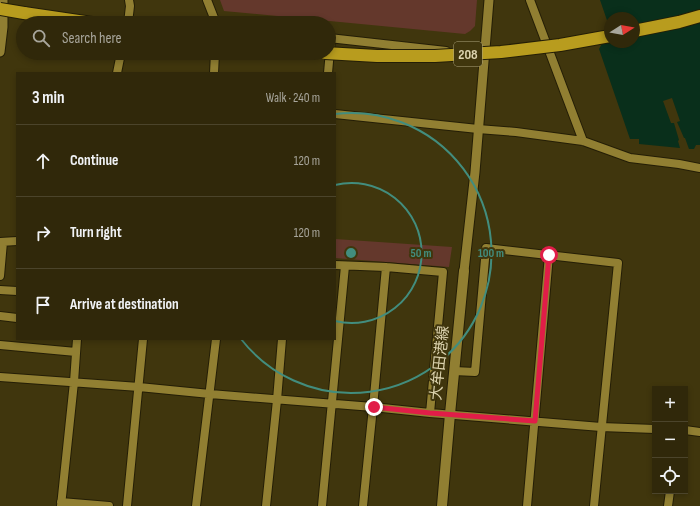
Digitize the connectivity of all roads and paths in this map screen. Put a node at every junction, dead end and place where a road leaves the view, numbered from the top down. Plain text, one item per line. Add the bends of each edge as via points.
1 (3, 0) edge
2 (130, 0) edge
3 (207, 0) edge
4 (488, 0) edge
5 (530, 0) edge
6 (0, 9) edge
7 (44, 16) edge
8 (129, 16) edge
9 (213, 16) edge
10 (700, 16) edge
11 (640, 31) edge
12 (604, 37) edge
13 (336, 39) edge
14 (0, 52) edge
15 (336, 54) edge
16 (484, 55) junction
17 (120, 60) edge
18 (215, 60) edge
19 (329, 60) edge
20 (117, 72) edge
21 (214, 72) edge
22 (328, 72) edge
23 (336, 114) edge
24 (478, 129) junction
25 (583, 142) junction
26 (700, 168) edge
27 (16, 241) edge
28 (2, 242) edge
29 (549, 255) junction
30 (336, 265) edge
31 (345, 266) junction
32 (386, 267) junction
33 (464, 270) joint
34 (0, 276) edge
35 (0, 290) edge
36 (16, 291) edge
37 (0, 316) edge
38 (16, 318) edge
39 (77, 340) edge
40 (143, 340) edge
41 (216, 340) edge
42 (282, 340) edge
43 (0, 345) edge
44 (76, 352) junction
45 (454, 371) junction
46 (0, 377) edge
47 (74, 382) junction
48 (139, 387) junction
49 (210, 394) junction
50 (277, 400) junction
51 (332, 404) junction
52 (374, 407) junction
53 (430, 413) junction
54 (450, 414) junction
55 (535, 421) junction
56 (602, 427) junction
57 (652, 429) edge
58 (688, 430) edge
59 (700, 432) edge
60 (670, 494) edge
61 (61, 504) edge
62 (109, 506) edge
63 (127, 506) edge
64 (196, 506) edge
65 (266, 506) edge
66 (322, 506) edge
67 (363, 506) edge
68 (442, 506) edge
69 (527, 506) edge
70 (594, 506) edge
71 (668, 506) edge

1 - 14 street
2 - 8 street
3 - 9 street
4 - 16 street
5 - 25 street
6 - 7 highway, bridge
10 - 11 highway
12 - 15 highway, 208, bridge via 509,51 450,55
13 - 16 street
16 - 24 street
17 - 20 street
18 - 21 street
19 - 22 street
23 - 24 street
24 - 25 street
24 - 33 street
25 - 26 street via 630,158
27 - 28 street
28 - 34 street
29 - 45 street via 486,248 475,372
29 - 55 street
29 - 56 street via 618,263
30 - 31 street
31 - 32 street
31 - 51 street
32 - 52 street
32 - 53 street via 443,272
33 - 45 main road, 大牟田港線
35 - 36 street
37 - 38 street
39 - 44 street
40 - 48 street
41 - 49 street
42 - 50 street
43 - 44 street
44 - 47 street
45 - 54 main road, 大牟田港線
46 - 47 street
47 - 48 street
47 - 61 street
48 - 49 street
48 - 63 street
49 - 50 street
49 - 64 street
50 - 51 street
50 - 65 street
51 - 52 street
51 - 66 street
52 - 53 street
52 - 67 street
53 - 54 street
54 - 55 street
54 - 68 main road, 大牟田港線
55 - 56 street
55 - 69 street
56 - 57 street
56 - 70 street
58 - 59 street
60 - 71 street
61 - 62 street

